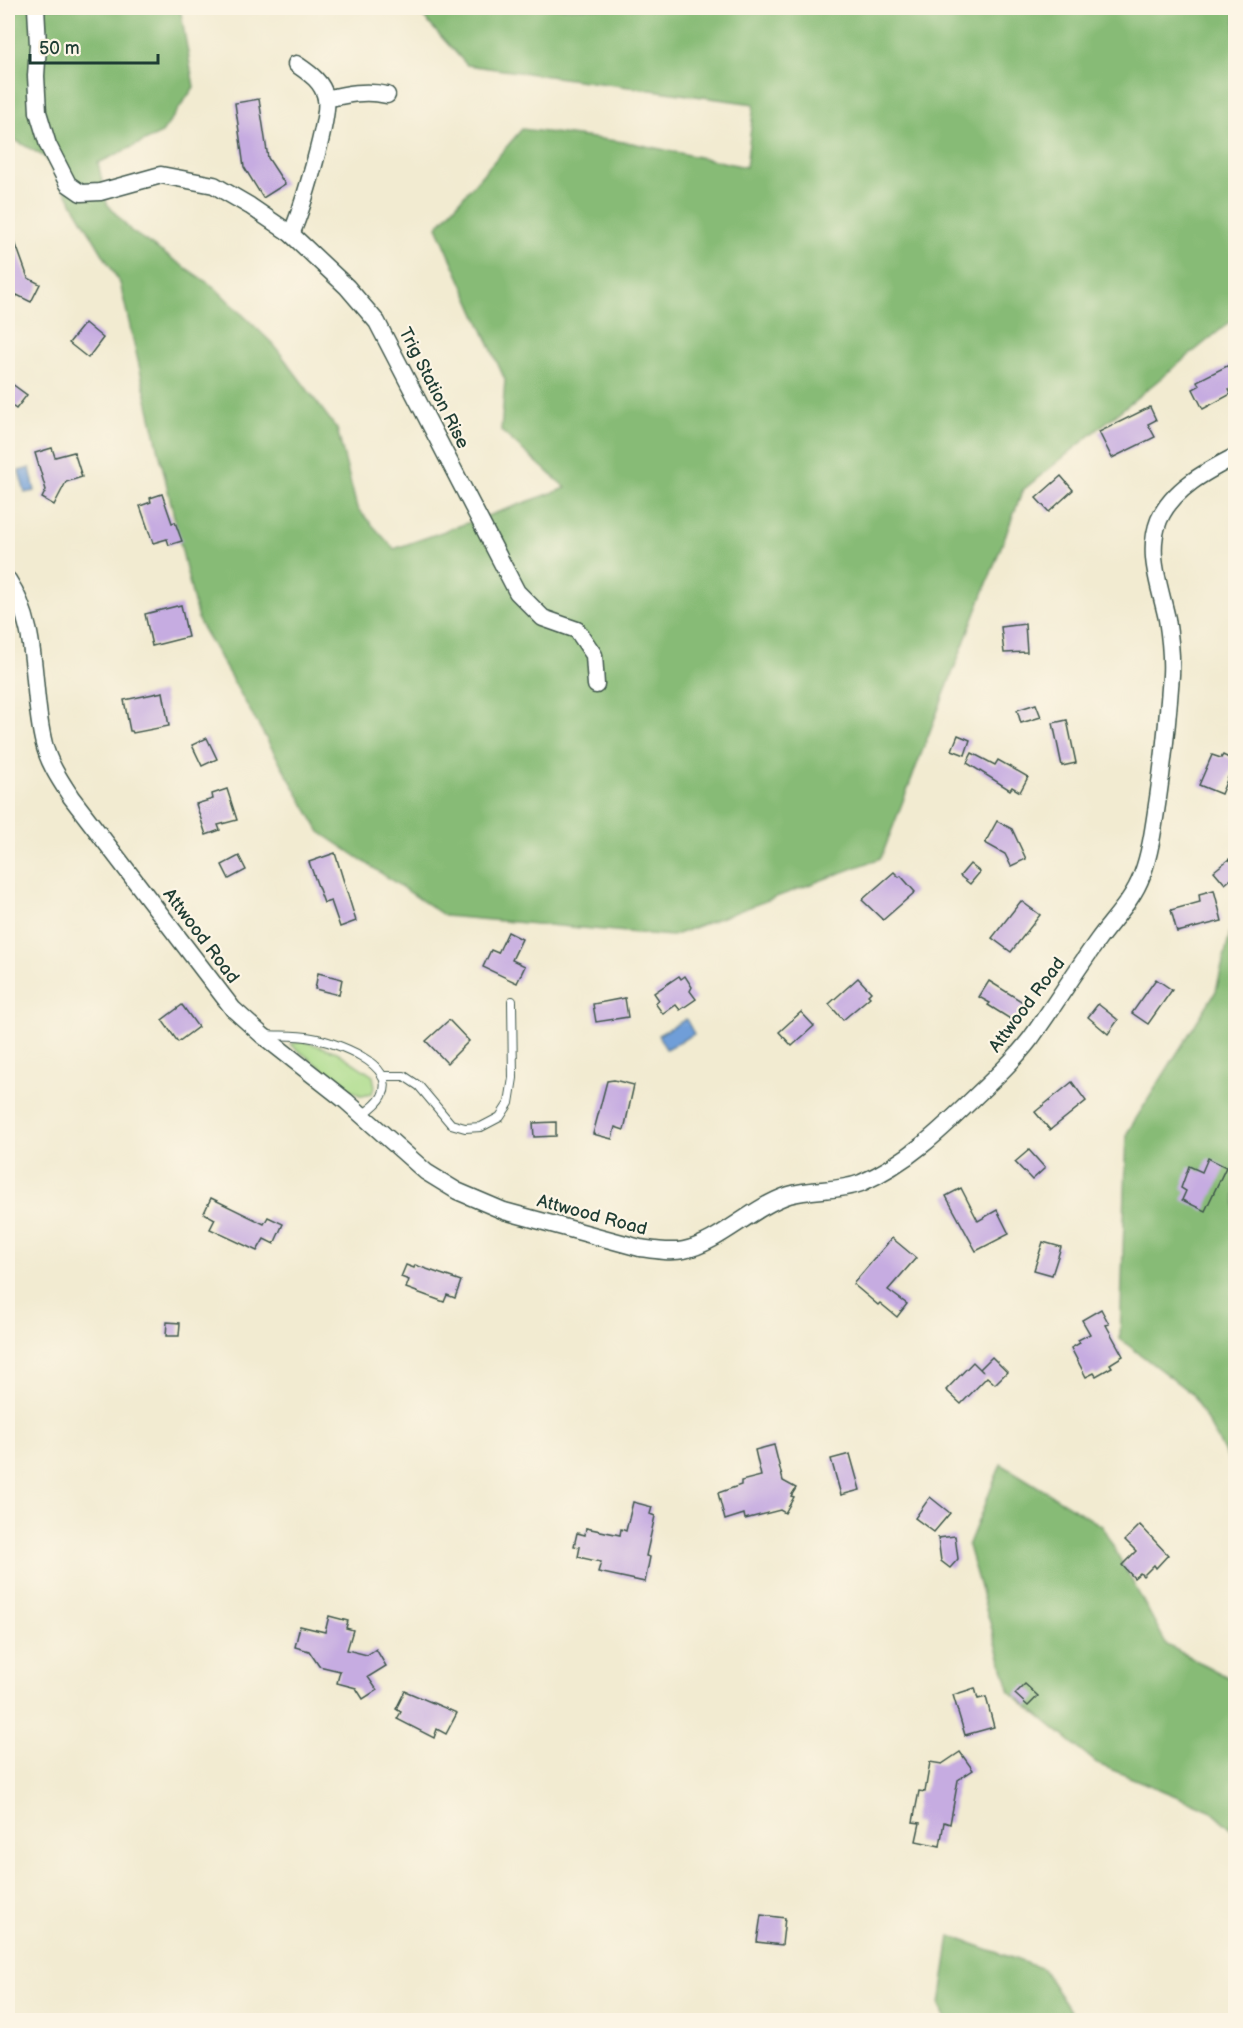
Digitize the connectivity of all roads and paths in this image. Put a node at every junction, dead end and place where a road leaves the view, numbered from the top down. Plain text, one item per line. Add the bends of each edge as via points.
1 (36, 8) edge
2 (296, 64) dead end
3 (387, 94) dead end
4 (326, 99) junction
5 (291, 234) junction
6 (1236, 456) edge
7 (8, 580) edge
8 (596, 685) dead end
9 (512, 1001) dead end
10 (262, 1035) junction
11 (382, 1076) junction
12 (362, 1115) junction

1 - 5 street, Trig Station Rise via 38,112 48,145 68,184 81,193 100,192 162,175 214,185
2 - 4 street via 318,80
3 - 4 street via 350,93
4 - 5 street via 321,135 299,218
5 - 8 street, Trig Station Rise via 347,287 377,322 517,592 543,618 577,630 594,655
6 - 12 street, Attwood Road via 1200,475 1176,496 1160,519 1153,545 1172,656 1166,742 1152,840 1142,877 1030,1039 1005,1068 907,1158 858,1184 790,1194 759,1208 709,1240 685,1250 661,1251 522,1216 470,1197 426,1172
7 - 10 street, Attwood Road via 27,622 40,727 54,769 208,978 233,1009
9 - 11 lane via 513,1078 509,1103 500,1117 481,1127 451,1124 419,1086 404,1076
10 - 11 lane via 311,1038 340,1046 364,1058
10 - 12 street, Attwood Road
11 - 12 lane via 384,1093

